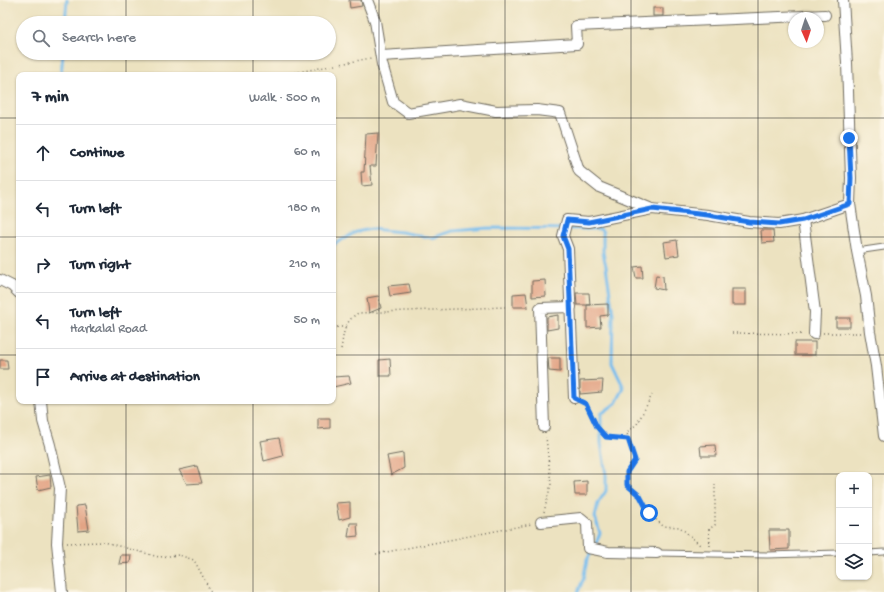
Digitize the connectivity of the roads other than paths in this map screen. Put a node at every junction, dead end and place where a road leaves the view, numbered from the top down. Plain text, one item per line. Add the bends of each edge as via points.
1 (367, 0) edge
2 (843, 0) edge
3 (825, 15) dead end
4 (381, 56) junction
5 (850, 204) junction
6 (652, 209) junction
7 (803, 220) junction
8 (884, 247) edge
9 (857, 251) junction
10 (0, 280) edge
11 (16, 290) edge
12 (571, 307) junction
13 (814, 334) road end
14 (574, 398) road end
15 (41, 404) edge
16 (544, 427) road end
17 (884, 436) edge
18 (541, 522) road end
19 (884, 552) edge
20 (657, 553) joint
21 (836, 553) edge
22 (872, 553) edge
23 (62, 592) edge

1 - 4 street via 375,20
2 - 5 street
3 - 4 street via 576,26 577,44
4 - 6 street via 393,102 408,113 460,104 496,112 537,110 560,113 579,171 599,187
5 - 7 street
5 - 9 street
6 - 7 street via 749,222 779,224
6 - 12 street via 589,222 567,220 563,236 568,249
7 - 13 street via 815,312
8 - 9 lane
9 - 17 street via 866,296
10 - 11 street
12 - 14 street
12 - 16 street via 540,308
15 - 23 street via 43,421 60,488 58,543
18 - 20 street via 581,518 587,523 588,548 608,552
19 - 22 lane
20 - 21 lane

